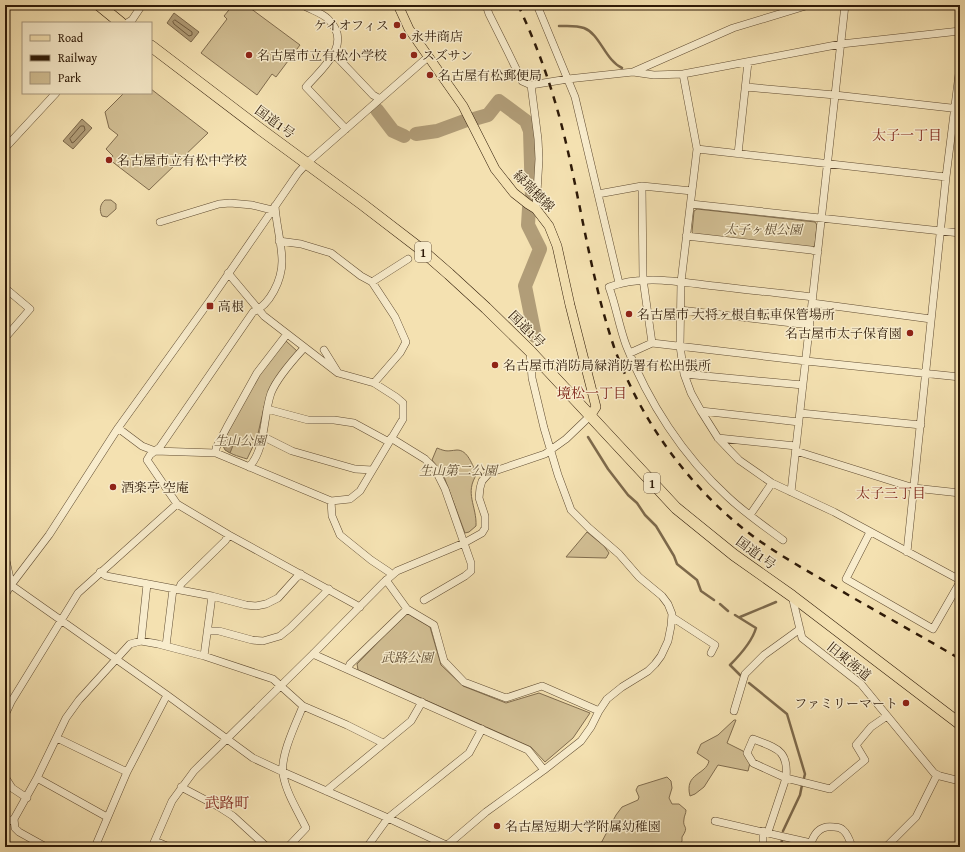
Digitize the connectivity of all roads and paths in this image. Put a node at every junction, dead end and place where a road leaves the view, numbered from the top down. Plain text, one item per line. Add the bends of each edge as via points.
1 (99, 5) edge
2 (142, 5) edge
3 (303, 5) edge
4 (398, 5) edge
5 (486, 5) edge
6 (537, 5) edge
7 (809, 5) edge
8 (845, 5) edge
9 (120, 22) edge
10 (129, 22) edge
11 (960, 31) edge
12 (841, 44) junction
13 (152, 47) edge
14 (334, 54) junction
15 (429, 56) junction
16 (748, 62) junction
17 (960, 66) edge
18 (633, 72) junction
19 (683, 74) junction
20 (568, 79) junction
21 (531, 85) junction
22 (746, 87) junction
23 (55, 94) edge
24 (835, 95) junction
25 (380, 99) junction
26 (957, 109) edge
27 (346, 129) junction
28 (5, 148) edge
29 (697, 149) junction
30 (738, 154) junction
31 (307, 163) junction
32 (827, 164) junction
33 (946, 177) junction
34 (642, 186) junction
35 (692, 191) junction
36 (598, 194) junction
37 (691, 204) junction
38 (532, 207) junction
39 (273, 208) junction
40 (821, 218) junction
41 (160, 222) dead end
42 (941, 231) junction
43 (960, 233) edge
44 (686, 236) junction
45 (279, 241) junction
46 (818, 252) junction
47 (408, 260) dead end
48 (228, 273) junction
49 (643, 279) junction
50 (372, 282) junction
51 (681, 282) junction
52 (619, 283) junction
53 (5, 288) edge
54 (812, 300) junction
55 (258, 310) junction
56 (680, 310) junction
57 (931, 319) junction
58 (810, 325) junction
59 (287, 334) junction
60 (5, 338) edge
61 (652, 343) junction
62 (680, 346) junction
63 (304, 348) junction
64 (324, 350) dead end
65 (530, 351) junction
66 (630, 353) junction
67 (806, 361) junction
68 (338, 373) junction
69 (925, 373) junction
70 (684, 374) junction
71 (960, 377) edge
72 (374, 383) junction
73 (803, 386) junction
74 (267, 409) junction
75 (700, 411) junction
76 (800, 413) junction
77 (590, 416) junction
78 (799, 422) junction
79 (921, 425) junction
80 (118, 428) junction
81 (262, 436) junction
82 (718, 438) junction
83 (390, 440) junction
84 (796, 448) junction
85 (155, 451) junction
86 (550, 451) junction
87 (216, 452) junction
88 (249, 467) junction
89 (372, 470) junction
90 (772, 483) junction
91 (914, 488) junction
92 (791, 492) junction
93 (960, 493) edge
94 (331, 501) junction
95 (177, 504) junction
96 (750, 515) junction
97 (870, 532) junction
98 (229, 535) junction
99 (783, 540) dead end
100 (464, 543) junction
101 (907, 552) junction
102 (5, 556) edge
103 (100, 572) junction
104 (301, 574) junction
105 (389, 578) junction
106 (960, 581) edge
107 (147, 584) junction
108 (10, 585) junction
109 (176, 589) junction
110 (329, 589) junction
111 (5, 595) edge
112 (212, 596) junction
113 (792, 596) junction
114 (424, 600) dead end
115 (360, 607) junction
116 (407, 609) junction
117 (672, 617) junction
118 (62, 620) junction
119 (800, 629) junction
120 (208, 631) junction
121 (141, 641) junction
122 (166, 646) junction
123 (711, 653) dead end
124 (313, 654) junction
125 (204, 656) junction
126 (116, 659) junction
127 (348, 669) junction
128 (281, 685) junction
129 (167, 695) junction
130 (422, 702) junction
131 (303, 706) junction
132 (599, 711) junction
133 (734, 711) dead end
134 (5, 715) edge
135 (887, 716) junction
136 (960, 724) edge
137 (482, 729) junction
138 (57, 738) junction
139 (226, 738) junction
140 (383, 743) junction
141 (544, 770) junction
142 (127, 772) junction
143 (283, 772) junction
144 (937, 775) junction
145 (5, 777) edge
146 (37, 778) junction
147 (786, 778) junction
148 (960, 781) edge
149 (181, 787) junction
150 (326, 791) junction
151 (27, 798) junction
152 (107, 817) junction
153 (388, 818) junction
154 (14, 819) junction
155 (715, 821) dead end
156 (5, 822) edge
157 (765, 832) junction
158 (154, 844) edge
159 (811, 845) edge
160 (445, 846) edge
161 (46, 847) edge
162 (95, 847) edge
163 (168, 847) edge
164 (267, 847) edge
165 (288, 847) edge
166 (367, 847) edge
167 (763, 847) edge
168 (852, 847) edge
169 (886, 847) edge

1 - 9 highway
2 - 10 street
3 - 14 street via 328,18 335,28 338,39
4 - 15 main road, 緑瑞穂線 via 409,29
5 - 21 street via 522,82
6 - 20 street
7 - 18 street via 733,28
8 - 12 street
11 - 12 street
12 - 16 street
12 - 24 street
13 - 31 highway, 国道1号 / 1
14 - 25 street via 373,95
14 - 27 street via 306,87
15 - 25 street
15 - 38 main road, 緑瑞穂線 via 463,106 495,169 514,193
16 - 19 street
16 - 22 street
17 - 26 street
18 - 19 street via 654,75
18 - 20 street
19 - 29 street
20 - 21 street
20 - 36 street via 575,97
21 - 38 street via 539,159
22 - 24 street
22 - 30 street
23 - 28 street
24 - 26 street
24 - 32 street
25 - 27 street
26 - 33 street
27 - 31 street
29 - 30 street
29 - 35 street
30 - 32 street
31 - 39 street
31 - 65 highway, 国道1号 / 1 via 418,247
32 - 33 street
32 - 40 street
33 - 42 street
34 - 35 street
34 - 36 street
34 - 49 street
35 - 37 street
36 - 52 street
37 - 40 street
37 - 44 street
38 - 77 main road, 緑瑞穂線 via 549,226 557,246 596,407
39 - 41 street via 219,204
39 - 45 street
39 - 48 street
40 - 42 street
40 - 46 street
42 - 43 street
42 - 57 street
44 - 46 street
44 - 51 street
45 - 50 street via 301,244 331,253
45 - 55 street via 282,262 278,279 269,300
46 - 54 street
47 - 50 street
48 - 55 street
48 - 80 street
49 - 51 street
49 - 52 street
49 - 61 street
50 - 72 street via 395,317 406,342 400,353
51 - 54 street
51 - 56 street
52 - 66 street via 609,287
53 - 60 street via 30,310
54 - 57 street
54 - 58 street
55 - 59 street
55 - 85 street via 253,312
56 - 58 street
56 - 62 street
57 - 69 street
58 - 67 street
59 - 63 street
59 - 87 street via 257,373 227,426
61 - 62 street
61 - 66 street
62 - 67 street
62 - 70 street
63 - 68 street
63 - 74 street via 276,383
64 - 68 street
65 - 77 highway, 国道1号 / 1
65 - 86 street via 532,378
66 - 96 street via 649,396 682,446 728,497
67 - 69 street
67 - 73 street
68 - 72 street
69 - 71 street
69 - 79 street
70 - 73 street
70 - 75 street
72 - 83 street via 403,403 403,419
73 - 76 street
74 - 81 street
74 - 83 street via 308,420 354,423
75 - 78 street
75 - 82 street
76 - 78 street
76 - 79 street
77 - 86 street
77 - 113 highway, 国道1号 / 1 via 676,508 734,555
78 - 84 street
79 - 91 street
80 - 85 street via 142,446
80 - 108 street via 49,535
81 - 88 street
81 - 89 street via 292,451 355,469
82 - 84 street
82 - 90 street via 739,460
83 - 89 street
83 - 100 street via 425,460 435,469 445,489
84 - 91 street
84 - 92 street
85 - 87 street
85 - 95 street via 147,460
86 - 100 street via 485,477 479,498 485,516 485,528 482,533
86 - 117 street via 571,510 662,596
87 - 88 street
88 - 94 street
89 - 94 street via 356,495
90 - 92 street
90 - 96 street
91 - 93 street
91 - 101 street
92 - 97 street
94 - 105 street via 332,516 340,535 389,572
95 - 98 street
95 - 103 street
96 - 99 street
97 - 101 street
97 - 106 street via 846,579 933,629
98 - 104 street
98 - 109 street
100 - 105 street via 397,571
100 - 114 street via 471,571
101 - 106 street
102 - 108 street
103 - 107 street via 106,576
103 - 118 street via 78,593
104 - 110 street
104 - 112 street via 278,598 266,604 246,605
105 - 115 street
105 - 116 street
107 - 109 street
107 - 121 street
108 - 111 street
108 - 118 street
109 - 112 street
109 - 122 street
110 - 115 street
110 - 120 street via 280,636 263,641 219,630
112 - 120 street
113 - 119 street, 旧東海道
113 - 136 highway, 国道1号 / 1
115 - 124 street
116 - 127 street via 350,664
116 - 132 street via 434,625 444,661 464,682 506,698 542,686
117 - 123 street via 715,645
117 - 132 street via 672,626 662,656 648,671 607,699
118 - 126 street
118 - 134 street
119 - 133 street via 764,655 745,674
119 - 135 street, 旧東海道 via 802,638 861,684
120 - 125 street
121 - 122 street
121 - 126 street via 130,644
122 - 125 street
124 - 127 street
124 - 128 street
125 - 128 street via 274,679
126 - 129 street
126 - 138 street via 78,700
127 - 130 street
128 - 131 street
128 - 139 street
129 - 139 street
129 - 142 street
130 - 137 street
130 - 140 street via 411,721
131 - 140 street
131 - 143 street via 287,746
132 - 141 street via 581,740
135 - 144 street, 旧東海道
135 - 147 street via 871,727 856,746 864,760 830,789
137 - 141 street via 528,750
137 - 153 street via 468,753
138 - 142 street
138 - 146 street
139 - 143 street via 253,758
139 - 149 street
140 - 150 street
141 - 160 street via 486,812
142 - 152 street
143 - 150 street
143 - 165 street via 306,828
144 - 148 street
144 - 169 street via 916,817
145 - 151 street via 12,788
146 - 151 street
146 - 152 street
147 - 147 street via 782,753 753,738 747,754 753,763
147 - 157 street
149 - 158 street via 172,801
149 - 164 street via 233,816
150 - 153 street
151 - 154 street
152 - 162 street
153 - 160 street
153 - 166 street
154 - 156 street
154 - 161 street via 15,828 19,832
155 - 157 street
157 - 159 street
157 - 167 street
158 - 163 street
159 - 168 street via 814,835 819,830 832,826 843,830

